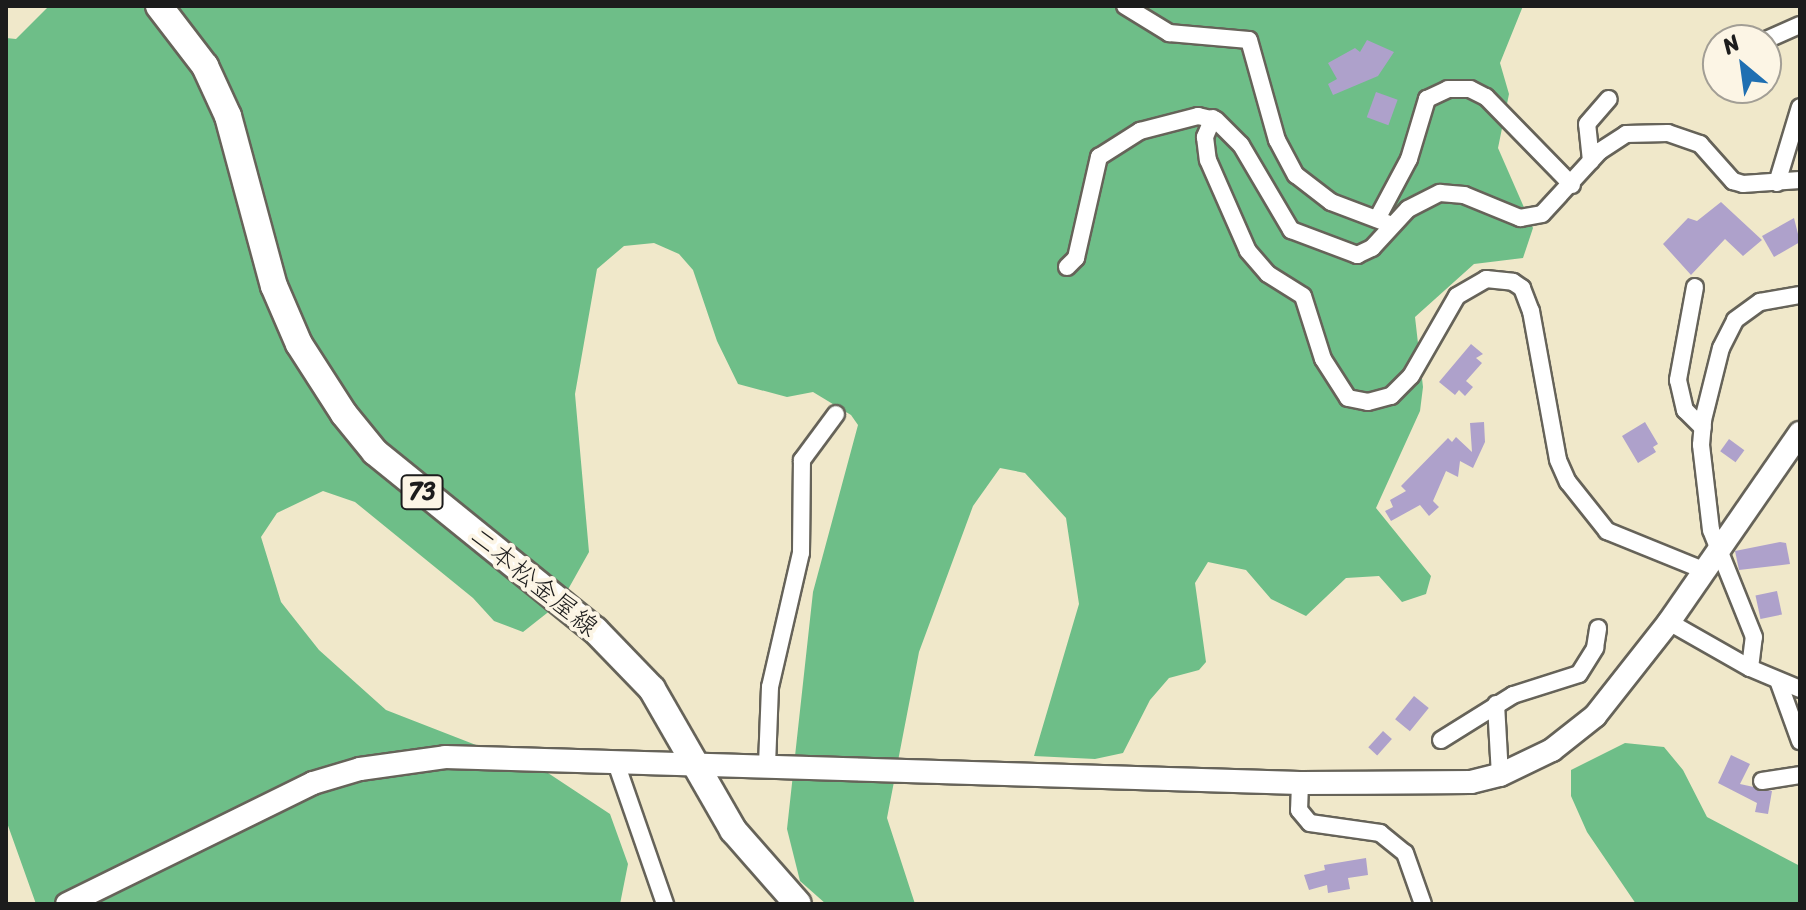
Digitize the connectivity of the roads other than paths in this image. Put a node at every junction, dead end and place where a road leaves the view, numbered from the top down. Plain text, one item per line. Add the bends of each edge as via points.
1 (159, 6) edge
2 (1125, 6) edge
3 (1609, 99) dead end
4 (1800, 107) edge
5 (1213, 118) junction
6 (1591, 161) junction
7 (1800, 180) edge
8 (1777, 183) junction
9 (1572, 185) junction
10 (1384, 222) junction
11 (1067, 267) dead end
12 (1695, 287) dead end
13 (1800, 295) edge
14 (836, 414) dead end
15 (1703, 428) junction
16 (1800, 433) edge
17 (1717, 549) junction
18 (1703, 570) junction
19 (1669, 622) junction
20 (1598, 628) dead end
21 (1750, 668) junction
22 (1779, 683) junction
23 (1800, 689) edge
24 (1496, 704) junction
25 (1441, 740) dead end
26 (1800, 741) edge
27 (694, 762) junction
28 (616, 763) junction
29 (767, 765) junction
30 (1500, 775) junction
31 (1800, 775) edge
32 (1762, 781) dead end
33 (1300, 783) junction
34 (67, 904) edge
35 (665, 904) edge
36 (798, 904) edge
37 (1423, 904) edge

1 - 27 main road, 二本松金屋線 / 73 via 205,66 228,116 274,286 299,344 335,401 375,452 620,655 652,689
2 - 10 street via 1169,33 1249,40 1277,140 1296,175 1331,202
3 - 6 street via 1587,124
4 - 8 street
5 - 10 street via 1241,145 1296,233 1357,255 1372,248
5 - 11 street via 1170,121 1108,148 1095,168 1076,258
5 - 18 street via 1205,137 1208,160 1248,251 1268,274 1303,296 1323,359 1343,394 1368,402 1391,396 1411,376 1457,296 1486,279 1513,282 1522,288 1531,311 1558,460 1568,482 1607,531
6 - 8 street via 1626,134 1668,133 1700,144 1733,181 1751,186
6 - 9 street
7 - 8 street
9 - 10 street via 1552,207 1530,218 1464,195 1440,193
9 - 10 street via 1486,97 1460,87 1448,89 1427,99
12 - 15 street via 1678,380 1685,410
13 - 15 street via 1760,302 1735,320 1721,348
14 - 29 street via 802,460 801,553 770,687
15 - 17 street via 1706,498
16 - 17 street
17 - 18 street
17 - 21 street via 1754,637
18 - 19 street
19 - 21 street
19 - 30 street via 1576,734
20 - 24 street via 1595,648 1579,674 1532,686
21 - 22 street
22 - 23 street
22 - 26 street
24 - 25 street
24 - 30 street
27 - 28 street
27 - 29 street
27 - 36 main road, 二本松金屋線 / 73 via 733,830
28 - 34 street via 445,757 360,769 270,800
28 - 35 street
29 - 33 street
30 - 33 street via 1456,783
31 - 32 street
33 - 37 street via 1299,810 1310,823 1380,833 1405,853

